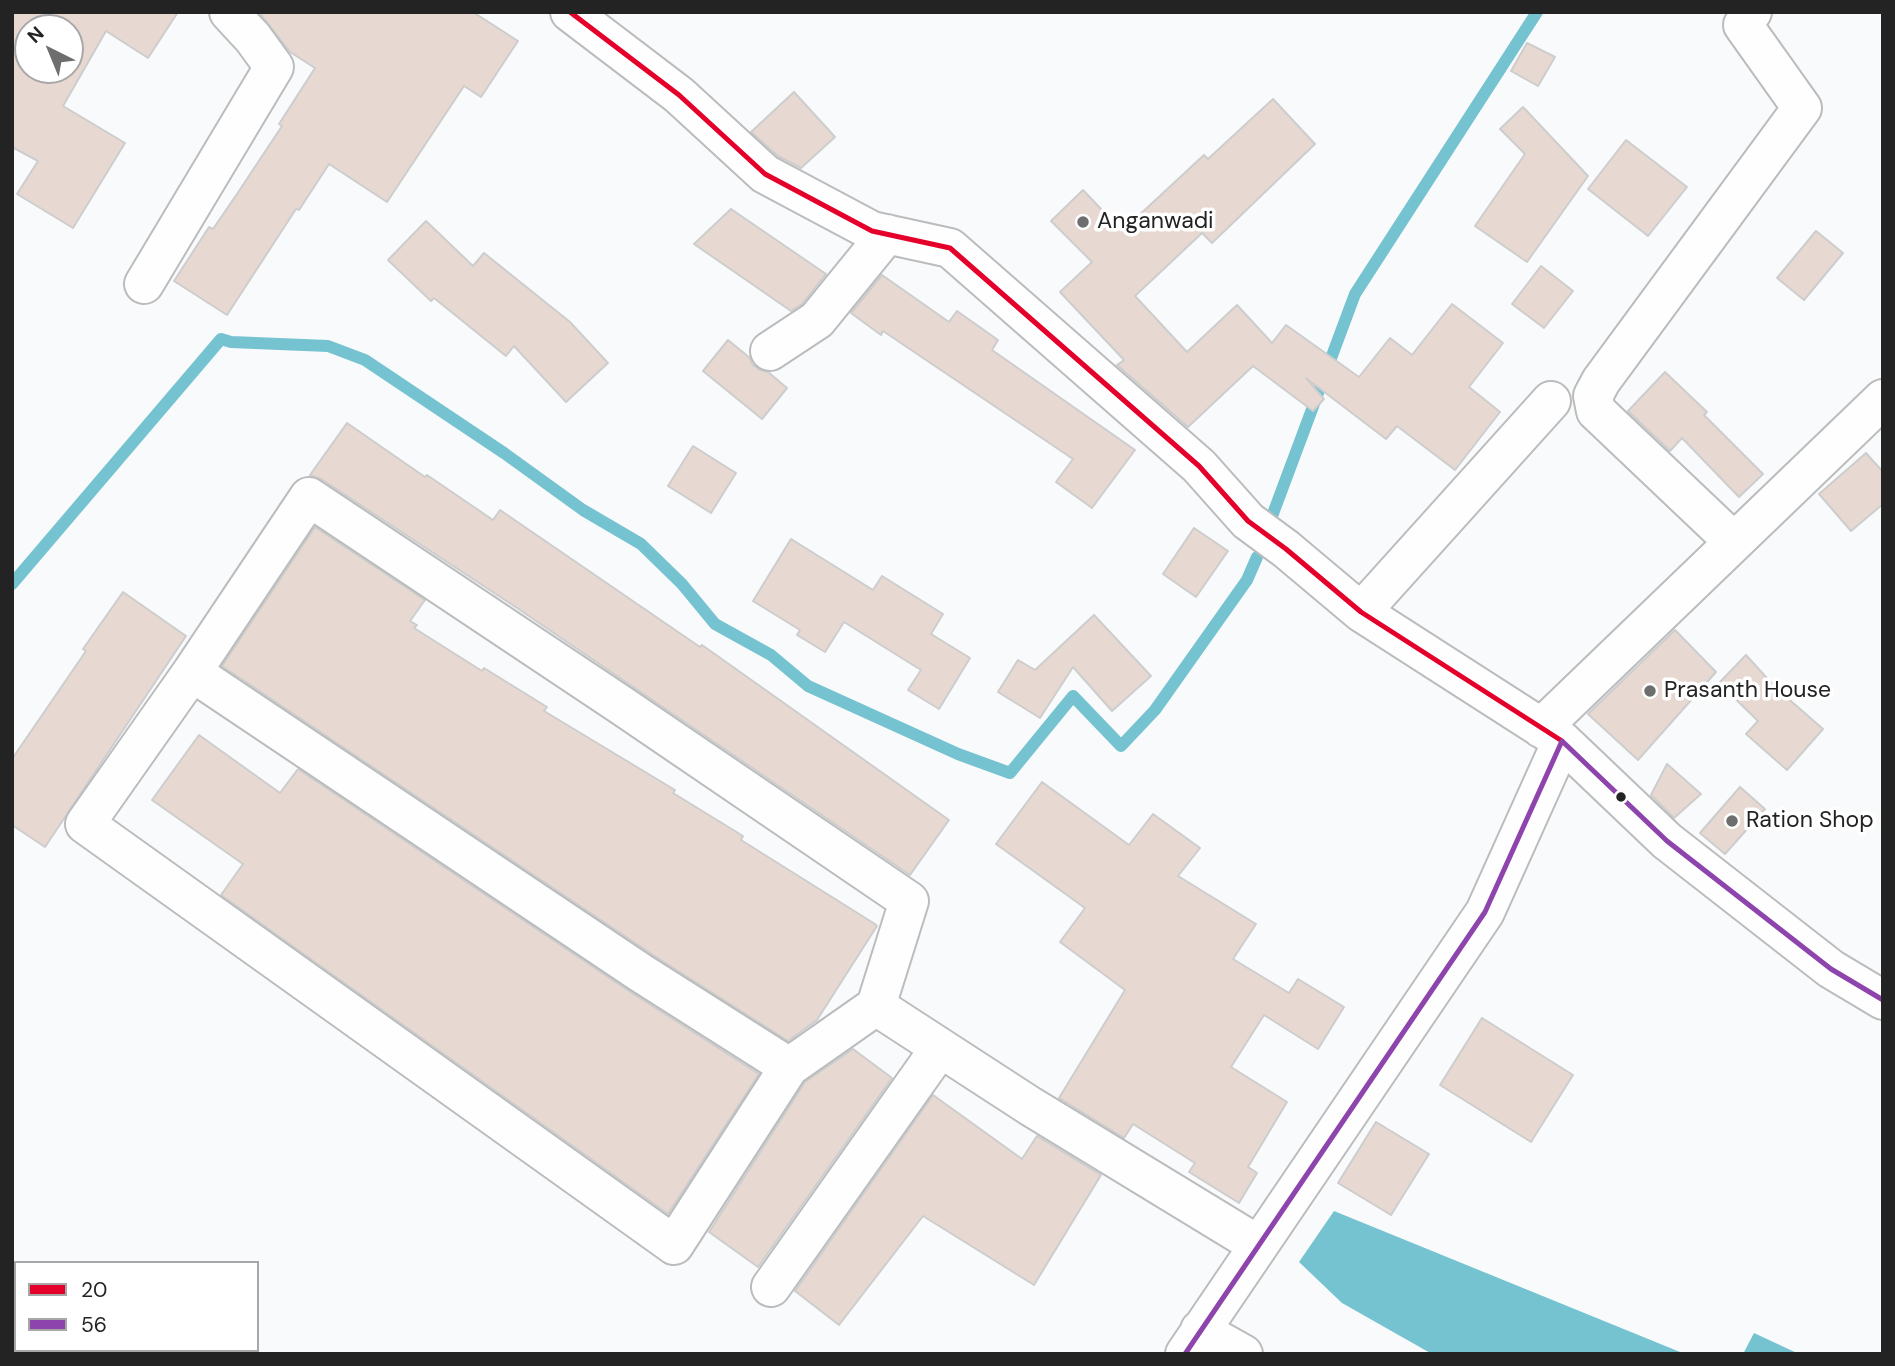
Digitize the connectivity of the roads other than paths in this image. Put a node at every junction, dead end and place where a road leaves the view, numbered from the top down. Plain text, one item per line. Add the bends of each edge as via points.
1 (229, 12) edge
2 (570, 12) edge
3 (1752, 12) edge
4 (887, 234) junction
5 (144, 285) dead end
6 (770, 351) dead end
7 (1883, 400) edge
8 (1551, 401) dead end
9 (1734, 542) junction
10 (1361, 612) junction
11 (192, 672) junction
12 (1551, 734) junction
13 (1883, 1000) edge
14 (876, 1006) junction
15 (940, 1048) junction
16 (789, 1067) junction
17 (1258, 1245) junction
18 (771, 1287) dead end
19 (1193, 1342) edge
20 (1242, 1354) edge

1 - 5 street via 274,67
2 - 4 street via 679,95 765,174 872,231
3 - 9 street via 1743,25 1802,108 1593,396 1595,411
4 - 6 street via 817,320
4 - 10 street via 950,248 1199,466 1248,521
7 - 9 street
8 - 10 street
9 - 12 street
10 - 12 street
11 - 14 street via 309,497 909,901
11 - 16 street
11 - 16 street via 85,824 674,1245
12 - 13 street via 1667,841 1831,969
12 - 17 street via 1485,912
14 - 15 street
14 - 16 street
15 - 17 street
15 - 18 street
17 - 19 street
19 - 20 street

